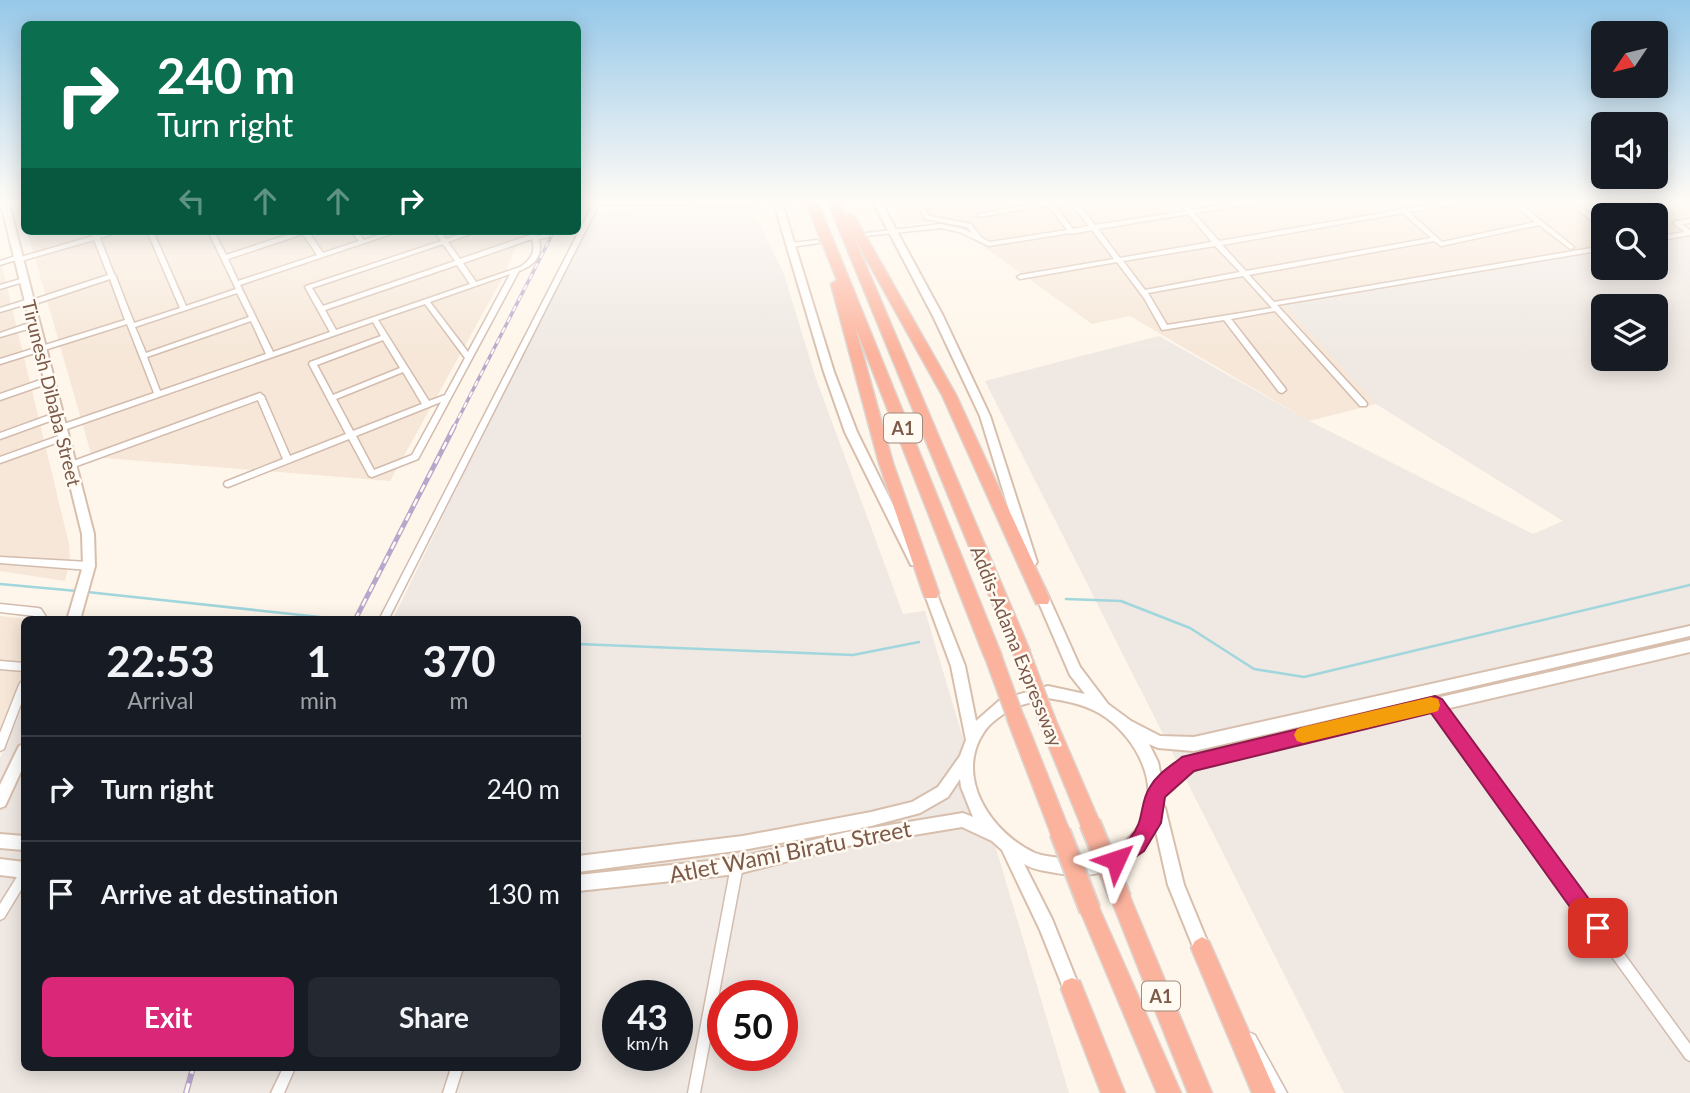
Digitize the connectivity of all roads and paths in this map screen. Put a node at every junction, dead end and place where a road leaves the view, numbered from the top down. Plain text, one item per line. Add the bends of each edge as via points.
1 (16, 251) edge
2 (41, 251) edge
3 (103, 251) edge
4 (159, 251) edge
5 (221, 251) edge
6 (245, 251) edge
7 (318, 251) edge
8 (336, 251) edge
9 (415, 251) edge
10 (452, 251) edge
11 (490, 251) edge
12 (536, 251) edge
13 (572, 251) edge
14 (794, 251) edge
15 (825, 251) edge
16 (827, 251) edge
17 (854, 251) edge
18 (868, 251) edge
19 (902, 251) edge
20 (1112, 251) edge
21 (1171, 251) edge
22 (1225, 251) edge
23 (1371, 251) edge
24 (1586, 251) edge
25 (321, 256) junction
26 (18, 258) junction
27 (224, 258) junction
28 (1119, 260) junction
29 (459, 262) junction
30 (0, 263) edge
31 (516, 270) junction
32 (1246, 274) junction
33 (113, 276) junction
34 (1020, 277) dead end
35 (24, 280) junction
36 (474, 284) junction
37 (0, 287) edge
38 (238, 287) junction
39 (1143, 292) junction
40 (426, 301) junction
41 (29, 302) junction
42 (1275, 306) junction
43 (184, 308) junction
44 (321, 309) junction
45 (0, 310) edge
46 (253, 318) junction
47 (1226, 318) junction
48 (374, 319) junction
49 (131, 323) junction
50 (35, 324) junction
51 (334, 332) junction
52 (0, 335) edge
53 (385, 337) junction
54 (41, 348) junction
55 (270, 355) junction
56 (144, 356) junction
57 (469, 359) junction
58 (0, 362) edge
59 (405, 369) junction
60 (49, 380) junction
61 (1282, 390) dead end
62 (158, 394) junction
63 (449, 396) junction
64 (0, 397) edge
65 (332, 398) junction
66 (1363, 404) dead end
67 (427, 405) junction
68 (58, 415) junction
69 (62, 433) junction
70 (0, 436) edge
71 (351, 436) junction
72 (0, 460) edge
73 (288, 461) junction
74 (71, 466) junction
75 (228, 484) dead end
76 (0, 560) edge
77 (89, 566) junction
78 (84, 586) joint
79 (931, 593) junction
80 (1042, 599) junction
81 (0, 608) edge
82 (75, 615) edge
83 (41, 616) edge
84 (385, 616) edge
85 (1690, 631) edge
86 (1690, 646) edge
87 (0, 665) edge
88 (21, 667) edge
89 (21, 693) edge
90 (1435, 704) junction
91 (1108, 711) junction
92 (1127, 726) junction
93 (972, 737) junction
94 (0, 746) edge
95 (21, 757) edge
96 (966, 759) junction
97 (1156, 796) junction
98 (0, 801) edge
99 (846, 832) junction
100 (0, 841) edge
101 (1002, 841) junction
102 (21, 843) edge
103 (666, 853) junction
104 (581, 864) edge
105 (737, 866) junction
106 (0, 867) edge
107 (21, 870) edge
108 (664, 875) junction
109 (21, 881) edge
110 (581, 883) edge
111 (0, 914) edge
112 (1202, 948) junction
113 (1072, 989) junction
114 (1690, 1055) edge
115 (287, 1071) edge
116 (456, 1071) edge
117 (276, 1093) edge
118 (449, 1093) edge
119 (694, 1093) edge
120 (1101, 1093) edge
121 (1113, 1093) edge
122 (1169, 1093) edge
123 (1200, 1093) edge
124 (1264, 1093) edge
125 (1281, 1093) edge

1 - 26 main road, Tirunesh Dibaba Street
2 - 26 street
3 - 33 street
4 - 43 street
5 - 27 street
6 - 27 street
7 - 25 street
8 - 25 street
9 - 44 street via 308,287
10 - 29 street
11 - 29 street
12 - 31 street via 533,262
13 - 84 street
14 - 79 main road via 851,432
15 - 79 highway via 886,463
16 - 122 highway, Addis-Adama Expressway / A1, bridge via 993,656 1090,910
17 - 123 highway, Addis-Adama Expressway / A1, bridge
18 - 80 highway via 949,395
19 - 80 main road via 985,415
20 - 28 street
21 - 28 street
22 - 32 street
23 - 32 street
24 - 42 street
25 - 38 street
26 - 30 street
26 - 35 main road, Tirunesh Dibaba Street
27 - 38 street
28 - 34 street
28 - 39 street
29 - 36 street
29 - 44 street
31 - 36 street
31 - 57 street
32 - 39 street
32 - 42 street
33 - 41 street
33 - 49 street
35 - 37 street
35 - 41 main road, Tirunesh Dibaba Street
36 - 40 street
38 - 43 street
38 - 46 street
39 - 47 street via 1165,328
40 - 48 street
40 - 57 street
41 - 45 street
41 - 50 main road, Tirunesh Dibaba Street
42 - 47 street
42 - 66 street
43 - 49 street
44 - 51 street
46 - 55 street
46 - 56 street
47 - 61 street
48 - 51 street
48 - 53 street
49 - 54 street
49 - 56 street
50 - 52 street
50 - 54 main road, Tirunesh Dibaba Street
51 - 55 street
53 - 59 street
53 - 65 street via 313,364
54 - 58 street
54 - 60 main road, Tirunesh Dibaba Street
55 - 62 street
56 - 62 street
57 - 63 street
59 - 65 street
59 - 67 street
60 - 64 street
60 - 68 main road, Tirunesh Dibaba Street
62 - 69 street
63 - 67 street
63 - 71 street via 415,457 372,474
65 - 71 street
67 - 71 street
68 - 69 main road, Tirunesh Dibaba Street
68 - 70 street
69 - 72 street
69 - 74 main road, Tirunesh Dibaba Street
71 - 73 street
73 - 74 street via 260,396
73 - 75 street
74 - 77 main road, Tirunesh Dibaba Street via 88,534
76 - 77 street
77 - 78 main road, Tirunesh Dibaba Street
78 - 82 main road
79 - 93 main road via 958,666
80 - 91 main road via 1074,671
81 - 83 street
85 - 92 main road via 1194,744 1158,742
86 - 90 main road
87 - 88 street
89 - 94 street
90 - 97 main road via 1189,763
90 - 114 street
91 - 92 main road
91 - 93 main road via 1073,696 1024,695 1002,704
92 - 97 main road via 1148,756
93 - 96 main road
95 - 98 main road
96 - 99 main road via 943,792 915,808
96 - 101 main road via 970,795 978,813
97 - 101 main road via 1151,823 1137,844 1116,860 1090,868 1062,868 1032,860
97 - 112 main road via 1176,885
99 - 101 main road, Atlet Wami Biratu Street via 963,820
99 - 103 main road
99 - 105 main road, Atlet Wami Biratu Street
100 - 102 main road
101 - 113 main road via 1046,925
103 - 104 main road
103 - 108 main road
105 - 108 main road, Atlet Wami Biratu Street
105 - 119 street
106 - 107 main road
108 - 110 main road, Atlet Wami Biratu Street
109 - 111 street
112 - 124 highway
112 - 125 street
113 - 120 street
113 - 121 highway
115 - 117 street
116 - 118 street

